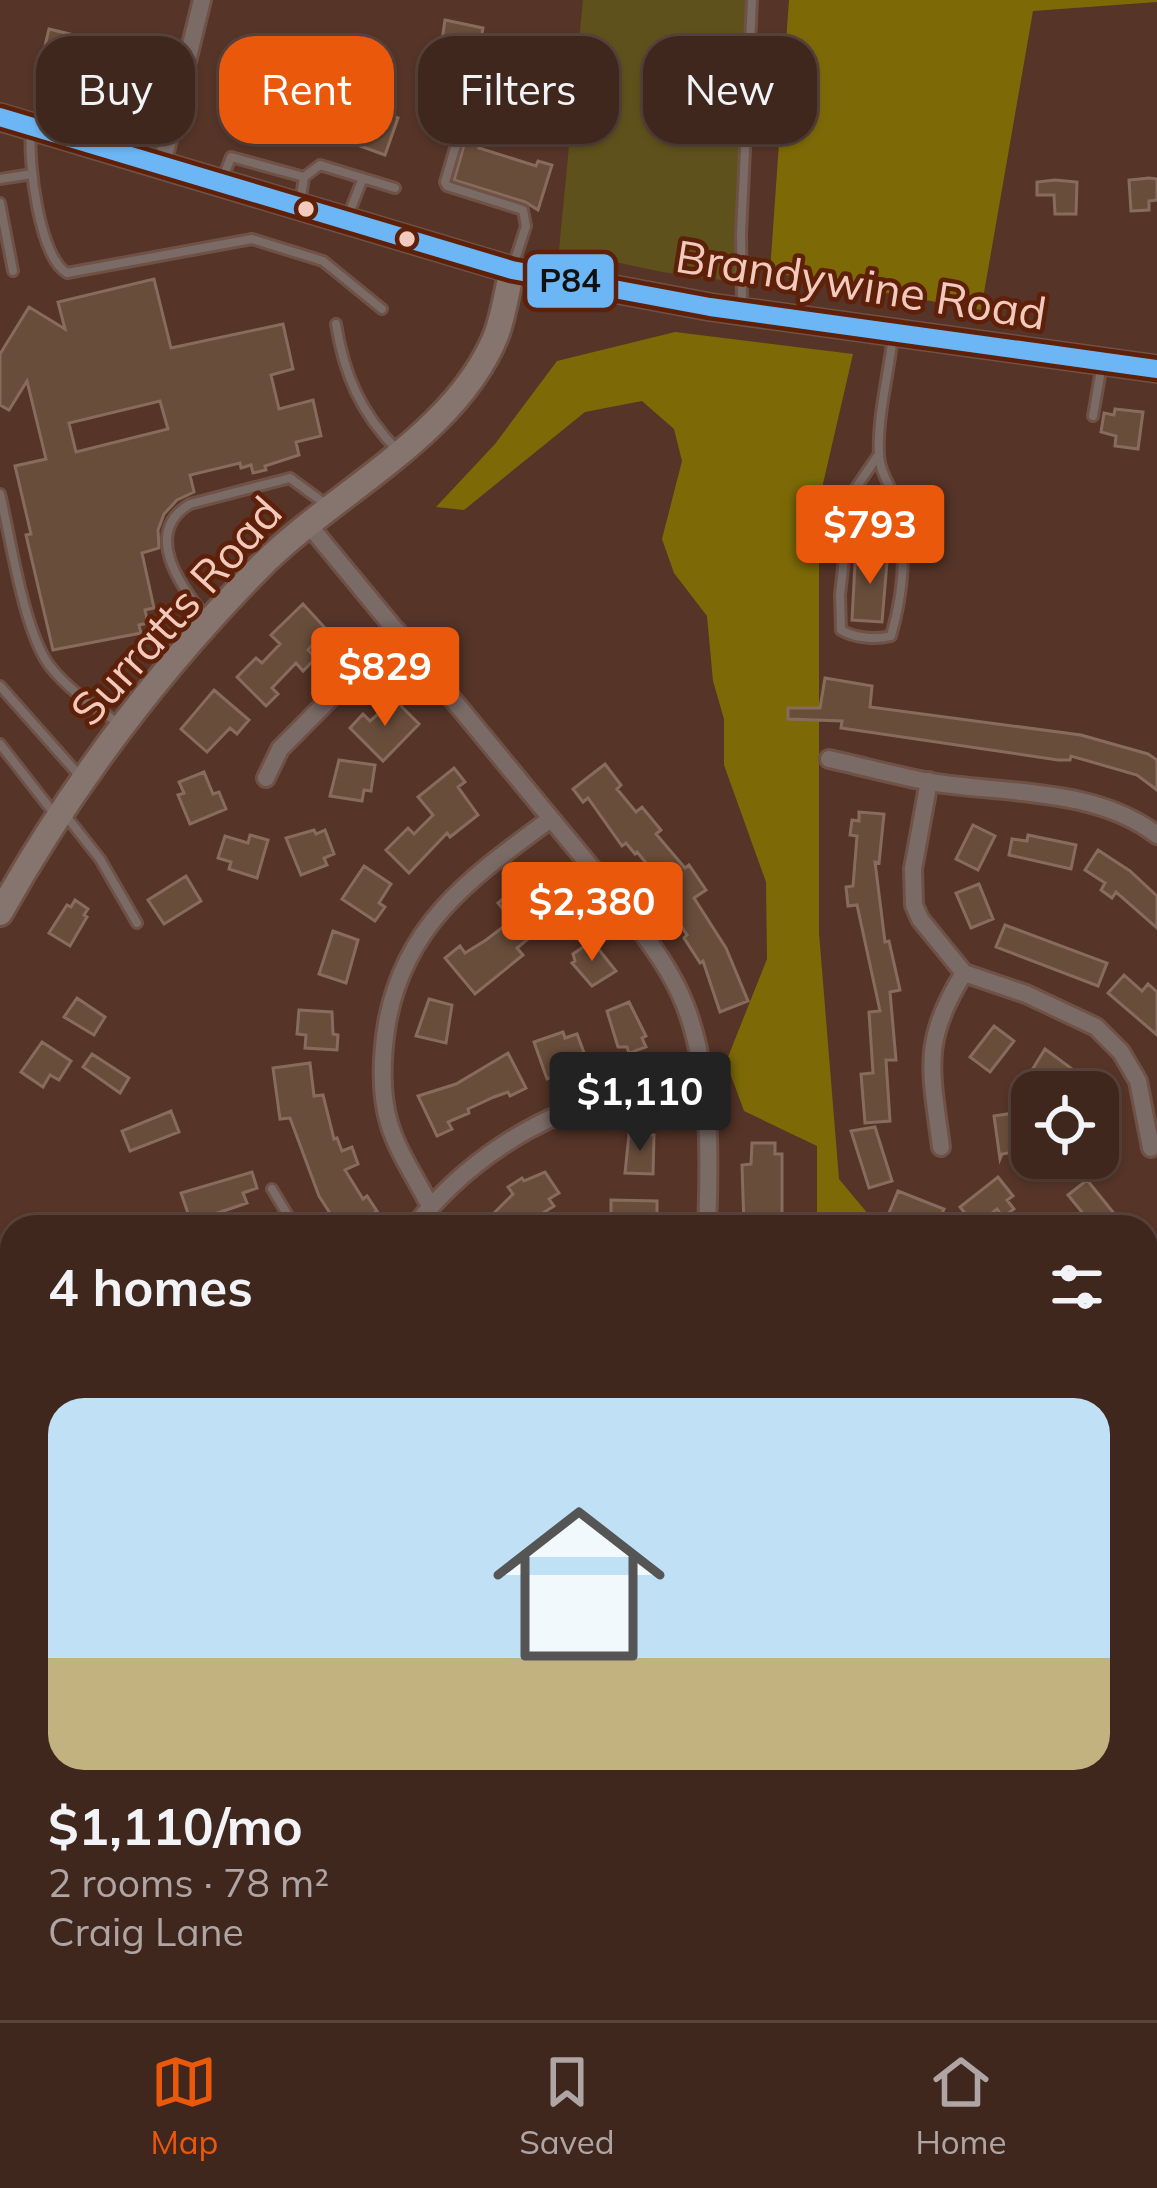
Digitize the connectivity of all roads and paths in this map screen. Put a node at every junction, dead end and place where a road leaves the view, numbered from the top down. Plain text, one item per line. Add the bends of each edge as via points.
1 (202, 0) edge
2 (752, 0) edge
3 (0, 117) edge
4 (31, 127) junction
5 (456, 144) edge
6 (162, 164) junction
7 (32, 173) junction
8 (304, 177) junction
9 (363, 178) junction
10 (0, 179) edge
11 (221, 182) junction
12 (394, 188) dead end
13 (0, 203) edge
14 (299, 206) junction
15 (346, 220) junction
16 (512, 270) junction
17 (13, 272) dead end
18 (382, 309) dead end
19 (743, 312) junction
20 (336, 324) dead end
21 (893, 333) junction
22 (1102, 363) junction
23 (1157, 369) edge
24 (1093, 416) dead end
25 (398, 452) junction
26 (879, 454) junction
27 (0, 494) edge
28 (329, 508) junction
29 (308, 524) junction
30 (210, 622) junction
31 (397, 632) junction
32 (0, 686) edge
33 (122, 726) junction
34 (0, 744) edge
35 (829, 759) dead end
36 (82, 778) junction
37 (266, 778) dead end
38 (929, 782) junction
39 (59, 814) junction
40 (549, 820) junction
41 (1157, 835) edge
42 (3, 901) edge
43 (137, 923) dead end
44 (964, 973) junction
45 (703, 1080) junction
46 (941, 1147) dead end
47 (1151, 1148) dead end
48 (272, 1189) dead end
49 (430, 1206) junction
50 (288, 1215) edge
51 (423, 1215) edge
52 (708, 1215) edge

1 - 6 street
2 - 19 lane
3 - 4 main road, Brandywine Road
4 - 6 main road, Brandywine Road
4 - 7 lane
5 - 16 lane via 447,186 526,215
6 - 11 main road, Brandywine Road
7 - 10 lane
7 - 18 lane via 48,249 67,273 252,239 322,261
8 - 9 lane via 320,165
8 - 11 lane via 231,157
8 - 14 lane
9 - 12 lane
9 - 15 lane
11 - 14 main road, Brandywine Road
13 - 17 lane
14 - 15 main road, Brandywine Road
15 - 16 main road, Brandywine Road
16 - 19 main road, Brandywine Road
16 - 25 main road, Surratts Road via 497,332 473,379
19 - 21 main road, Brandywine Road
20 - 25 lane via 361,407
21 - 22 main road, Brandywine Road
21 - 26 lane
22 - 23 main road, Brandywine Road
22 - 24 lane
25 - 28 main road, Surratts Road
26 - 26 lane via 904,549 891,635 882,638 841,630 851,495
27 - 33 lane via 46,662
28 - 29 main road, Surratts Road
28 - 30 lane via 290,478 176,512 166,545 173,573
29 - 30 main road, Surratts Road
29 - 31 street
30 - 33 main road, Surratts Road
31 - 37 street via 280,749
31 - 40 street
32 - 36 lane
33 - 36 main road, Surratts Road
34 - 39 lane
35 - 38 street
36 - 39 main road, Surratts Road
38 - 41 street via 1096,806
38 - 44 street via 914,905
39 - 42 main road, Surratts Road
39 - 43 lane via 100,859
40 - 45 street via 658,956 685,1005
40 - 49 street via 454,896 423,930 393,989 382,1052 389,1124
44 - 46 street via 935,1027
44 - 47 street via 1096,1027 1138,1081
45 - 49 street via 609,1098 528,1128
45 - 52 street
48 - 50 lane
49 - 51 street

